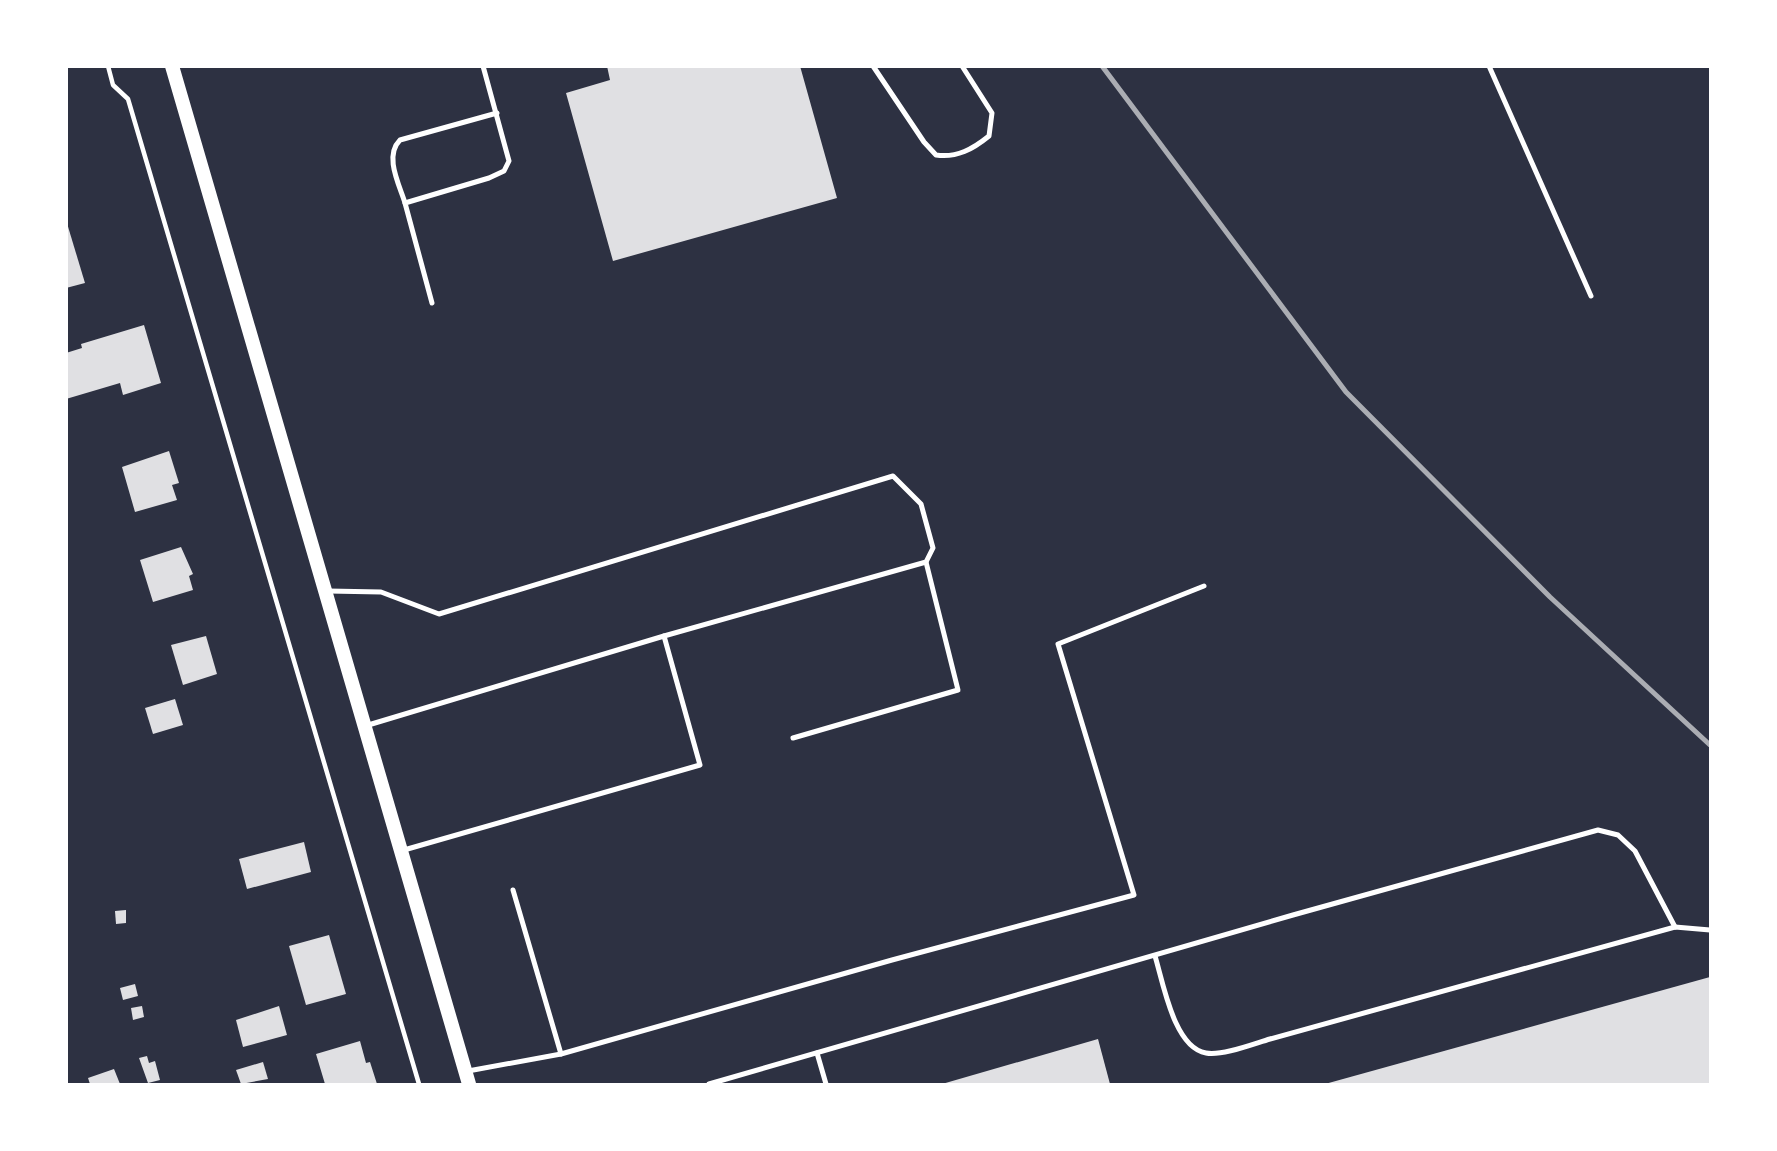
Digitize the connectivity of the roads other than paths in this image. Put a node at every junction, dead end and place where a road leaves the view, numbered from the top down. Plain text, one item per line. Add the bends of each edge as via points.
1 (172, 66) edge
2 (483, 66) edge
3 (873, 66) edge
4 (962, 66) edge
5 (1489, 66) edge
6 (496, 113) junction
7 (405, 203) junction
8 (1591, 296) dead end
9 (432, 303) dead end
10 (926, 562) junction
11 (1204, 586) dead end
12 (325, 590) junction
13 (664, 636) junction
14 (365, 726) junction
15 (793, 738) dead end
16 (401, 850) junction
17 (513, 890) dead end
18 (1675, 927) junction
19 (1710, 930) edge
20 (1155, 956) junction
21 (817, 1053) junction
22 (561, 1054) junction
23 (467, 1078) edge
24 (709, 1084) edge
25 (826, 1084) edge

1 - 12 main road
2 - 6 lane
3 - 4 lane via 924,142 936,155 949,157 989,136 992,113
5 - 8 lane
6 - 7 lane via 509,160 504,172
6 - 7 lane via 400,140 392,156
7 - 9 lane
10 - 12 lane via 933,548 921,504 893,476 439,614 381,592
10 - 13 lane
10 - 15 lane via 958,690
11 - 22 lane via 1058,645 1134,895
12 - 14 main road
13 - 14 lane
13 - 16 lane via 700,765
14 - 16 main road
16 - 23 main road
17 - 22 lane
18 - 19 lane
18 - 20 lane via 1634,851 1618,835 1598,830
18 - 20 lane via 1206,1054 1185,1041
20 - 21 lane
21 - 24 lane
21 - 25 lane
22 - 23 lane

